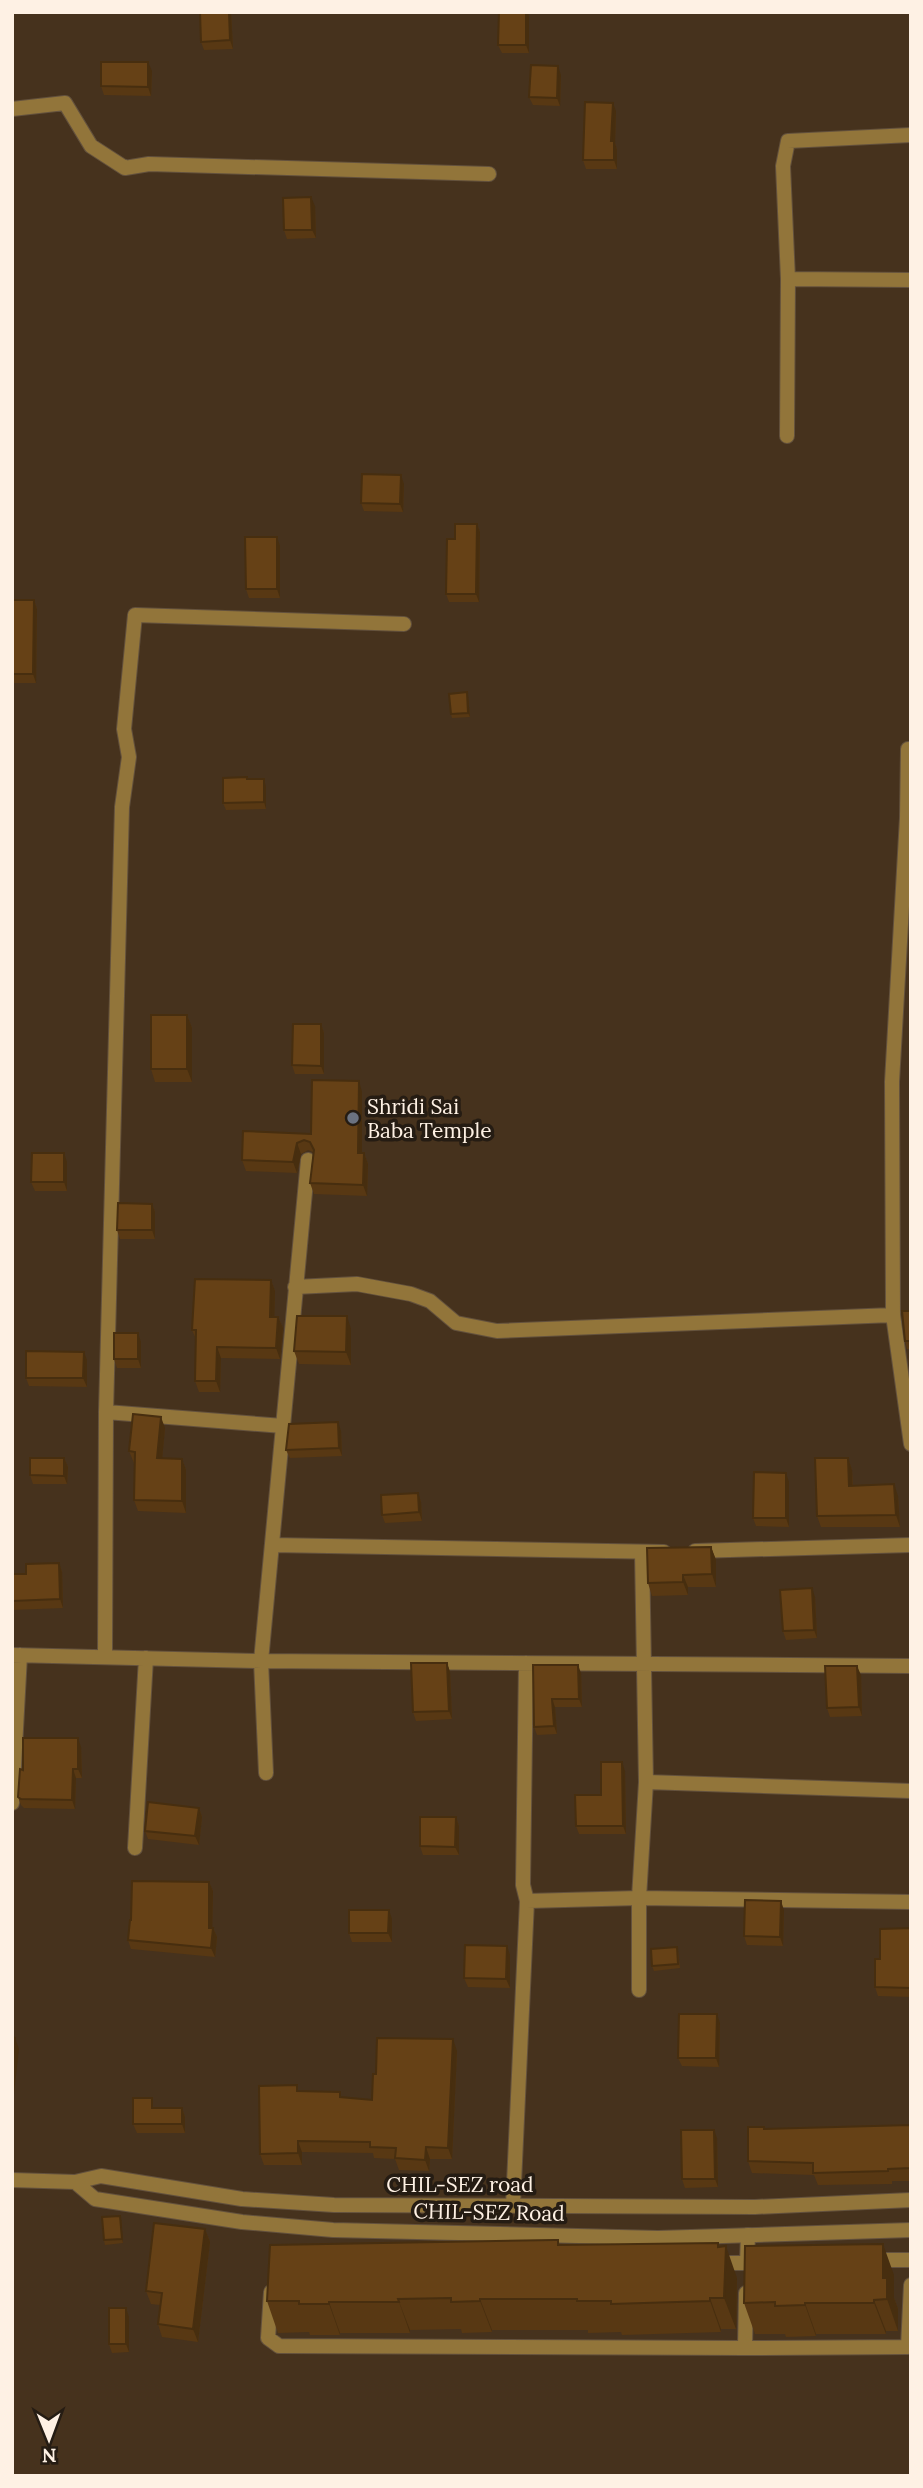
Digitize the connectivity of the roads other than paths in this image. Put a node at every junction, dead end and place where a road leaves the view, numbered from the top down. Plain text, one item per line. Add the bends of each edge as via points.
1 (12, 109) edge
2 (911, 135) edge
3 (489, 174) dead end
4 (788, 279) junction
5 (911, 281) edge
6 (788, 436) dead end
7 (404, 624) dead end
8 (911, 749) edge
9 (308, 1160) dead end
10 (295, 1287) junction
11 (892, 1315) junction
12 (106, 1412) junction
13 (282, 1426) junction
14 (911, 1444) edge
15 (272, 1545) junction
16 (911, 1545) edge
17 (642, 1552) junction
18 (16, 1655) edge
19 (105, 1657) junction
20 (146, 1658) junction
21 (261, 1661) junction
22 (526, 1663) junction
23 (644, 1664) junction
24 (911, 1666) edge
25 (266, 1773) dead end
26 (646, 1782) junction
27 (911, 1791) edge
28 (12, 1803) edge
29 (135, 1848) dead end
30 (639, 1898) junction
31 (527, 1901) junction
32 (911, 1902) edge
33 (639, 1990) dead end
34 (12, 2180) edge
35 (75, 2182) junction
36 (911, 2200) edge
37 (513, 2205) junction
38 (911, 2230) edge
39 (748, 2235) junction
40 (911, 2260) edge
41 (856, 2261) edge
42 (705, 2263) edge
43 (754, 2263) junction
44 (272, 2272) edge
45 (911, 2285) edge
46 (745, 2348) junction

1 - 3 street via 65,103 91,146 125,168 149,164
2 - 4 street via 788,141 783,166
4 - 5 street
4 - 6 street
7 - 12 street via 135,615 124,729 129,757 122,807
8 - 11 street via 892,1082
9 - 10 street
10 - 11 street via 357,1284 411,1294 430,1301 456,1323 497,1331
10 - 13 street
11 - 14 street
12 - 13 street
12 - 19 street
13 - 15 street
15 - 17 street
15 - 21 street
16 - 17 street
17 - 23 street
18 - 19 street
18 - 28 street
19 - 20 street
20 - 21 street
20 - 29 street
21 - 22 street
21 - 25 street
22 - 23 street
22 - 31 street via 523,1885
23 - 24 street
23 - 26 street
26 - 27 street
26 - 30 street
30 - 31 street
30 - 32 street
30 - 33 street
31 - 37 street
34 - 35 street, CHIL-SEZ road
35 - 37 street, CHIL-SEZ road via 101,2176 242,2199 321,2204
35 - 39 street, CHIL-SEZ Road via 95,2199 294,2227 658,2238
36 - 37 street, CHIL-SEZ road via 755,2207
38 - 39 street, CHIL-SEZ Road
39 - 43 street
40 - 41 street
42 - 43 street
43 - 46 street
44 - 46 street via 268,2338 279,2346
45 - 46 street via 908,2347

